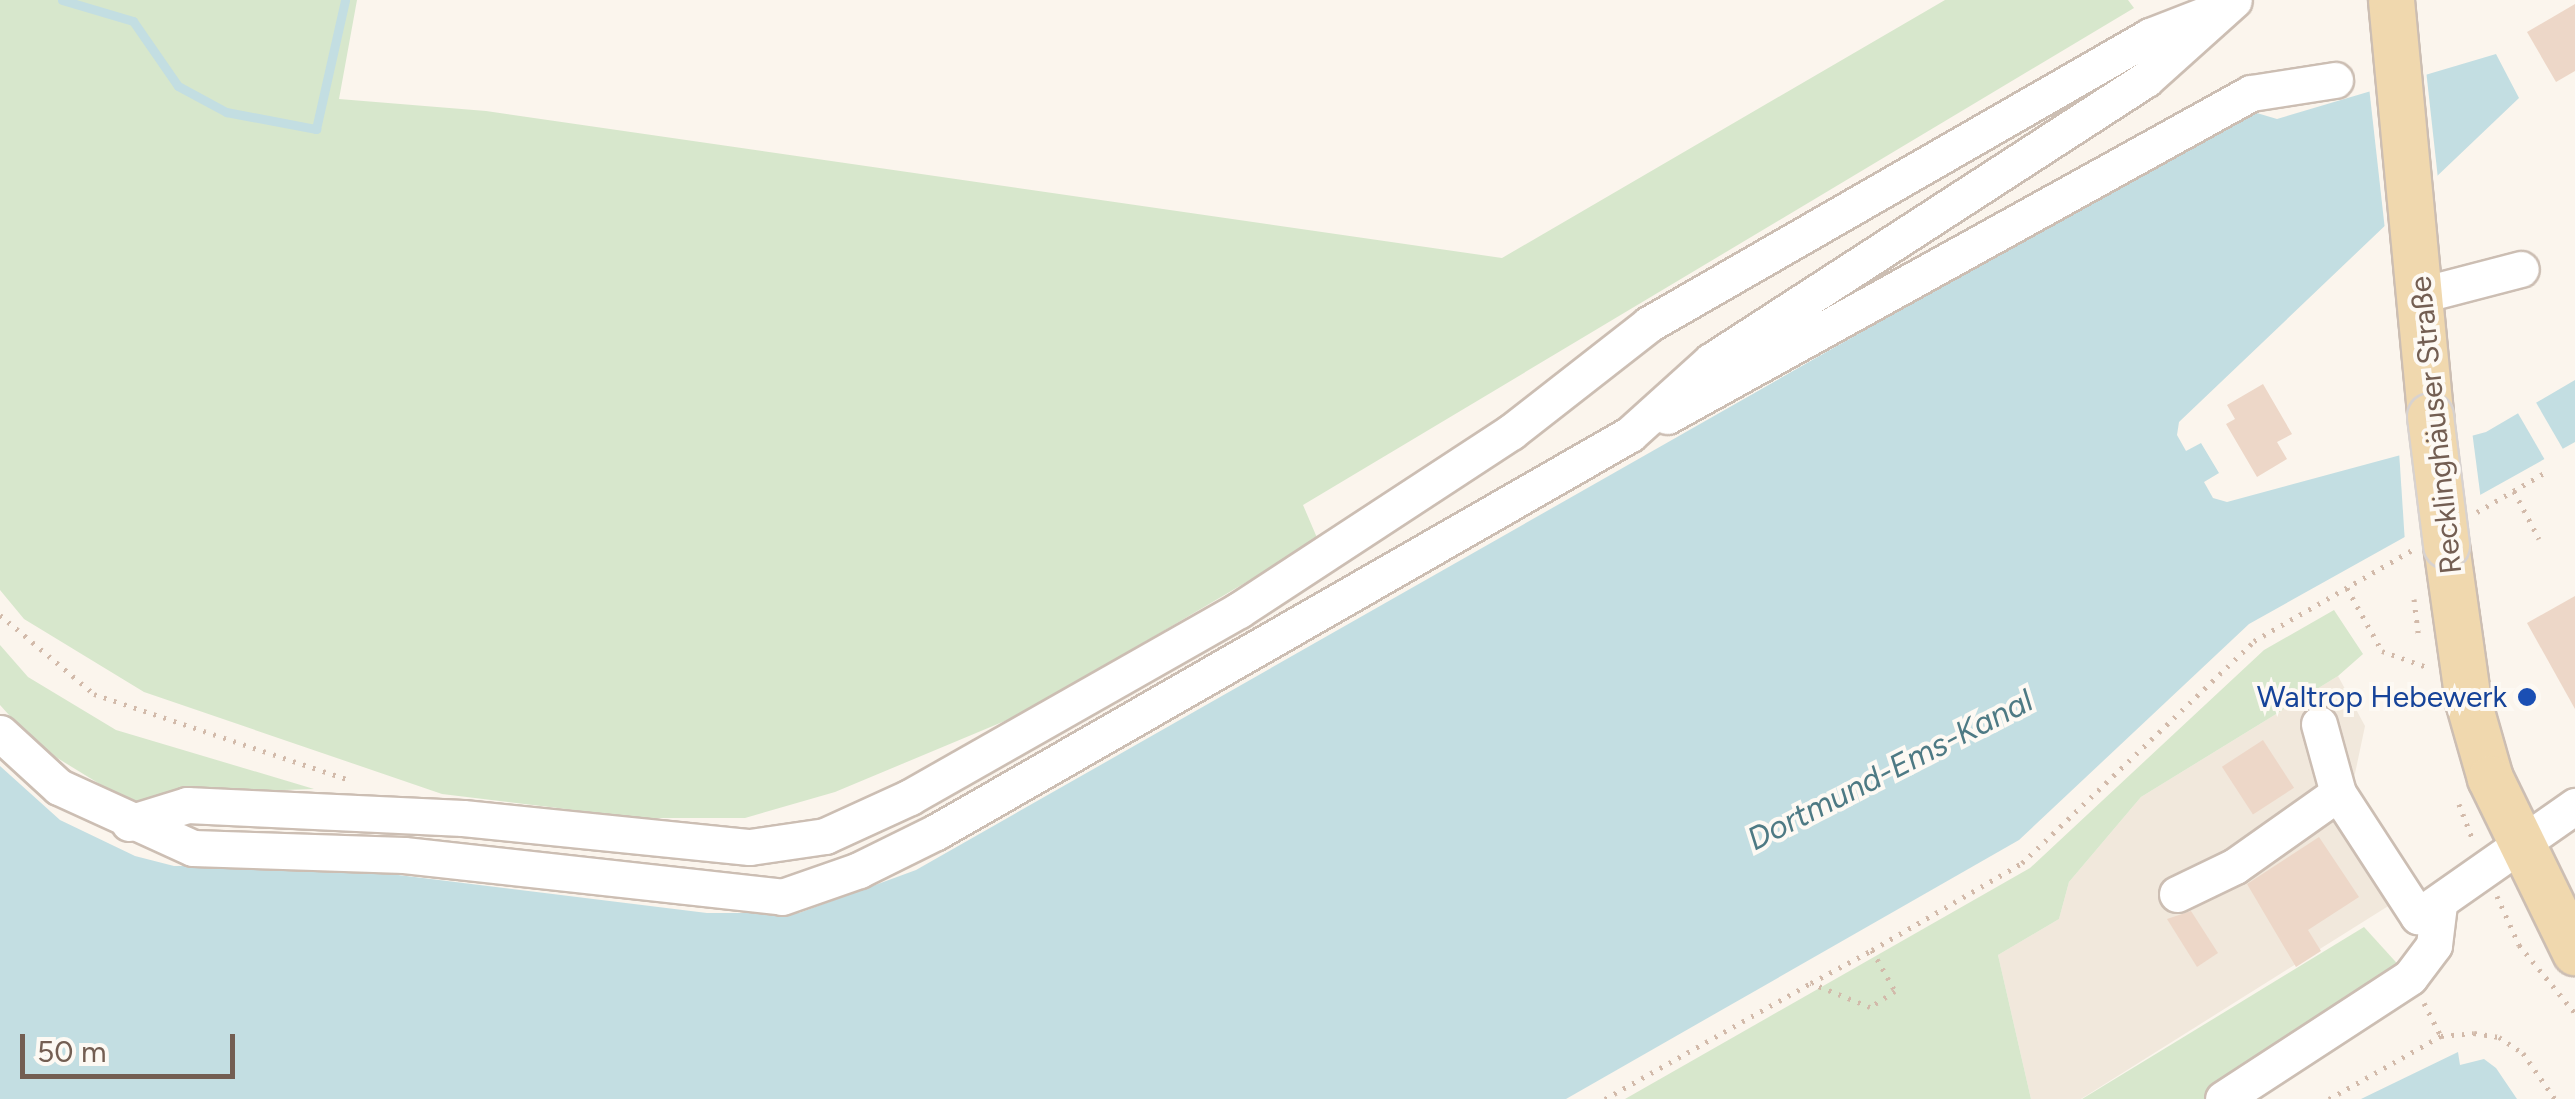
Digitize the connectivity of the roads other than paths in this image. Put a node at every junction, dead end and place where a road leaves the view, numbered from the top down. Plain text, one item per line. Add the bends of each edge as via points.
1 (2391, 0) edge
2 (2231, 3) edge
3 (2334, 80) dead end
4 (2521, 269) dead end
5 (2422, 295) junction
6 (1630, 434) junction
7 (2319, 724) dead end
8 (0, 733) edge
9 (2338, 793) junction
10 (2575, 806) edge
11 (128, 824) junction
12 (2502, 855) junction
13 (2176, 894) dead end
14 (2439, 904) junction
15 (2575, 952) edge
16 (2223, 1099) edge

1 - 5 main road, Recklinghäuser Straße
2 - 6 street via 2146,80 1711,361
2 - 11 street via 2150,36 1649,324 1511,432 1239,610 910,797 825,836 750,847 463,818 186,805
3 - 6 street via 2251,93
4 - 5 street
5 - 12 main road, Recklinghäuser Straße, bridge via 2430,416 2468,701
6 - 11 street via 936,832 860,870 782,897 404,855 193,848
7 - 9 street
8 - 11 street via 59,787
9 - 13 street via 2235,866
9 - 14 street via 2418,916
10 - 12 street
12 - 14 street
12 - 15 main road, Recklinghäuser Straße
14 - 16 street via 2434,946 2410,976

